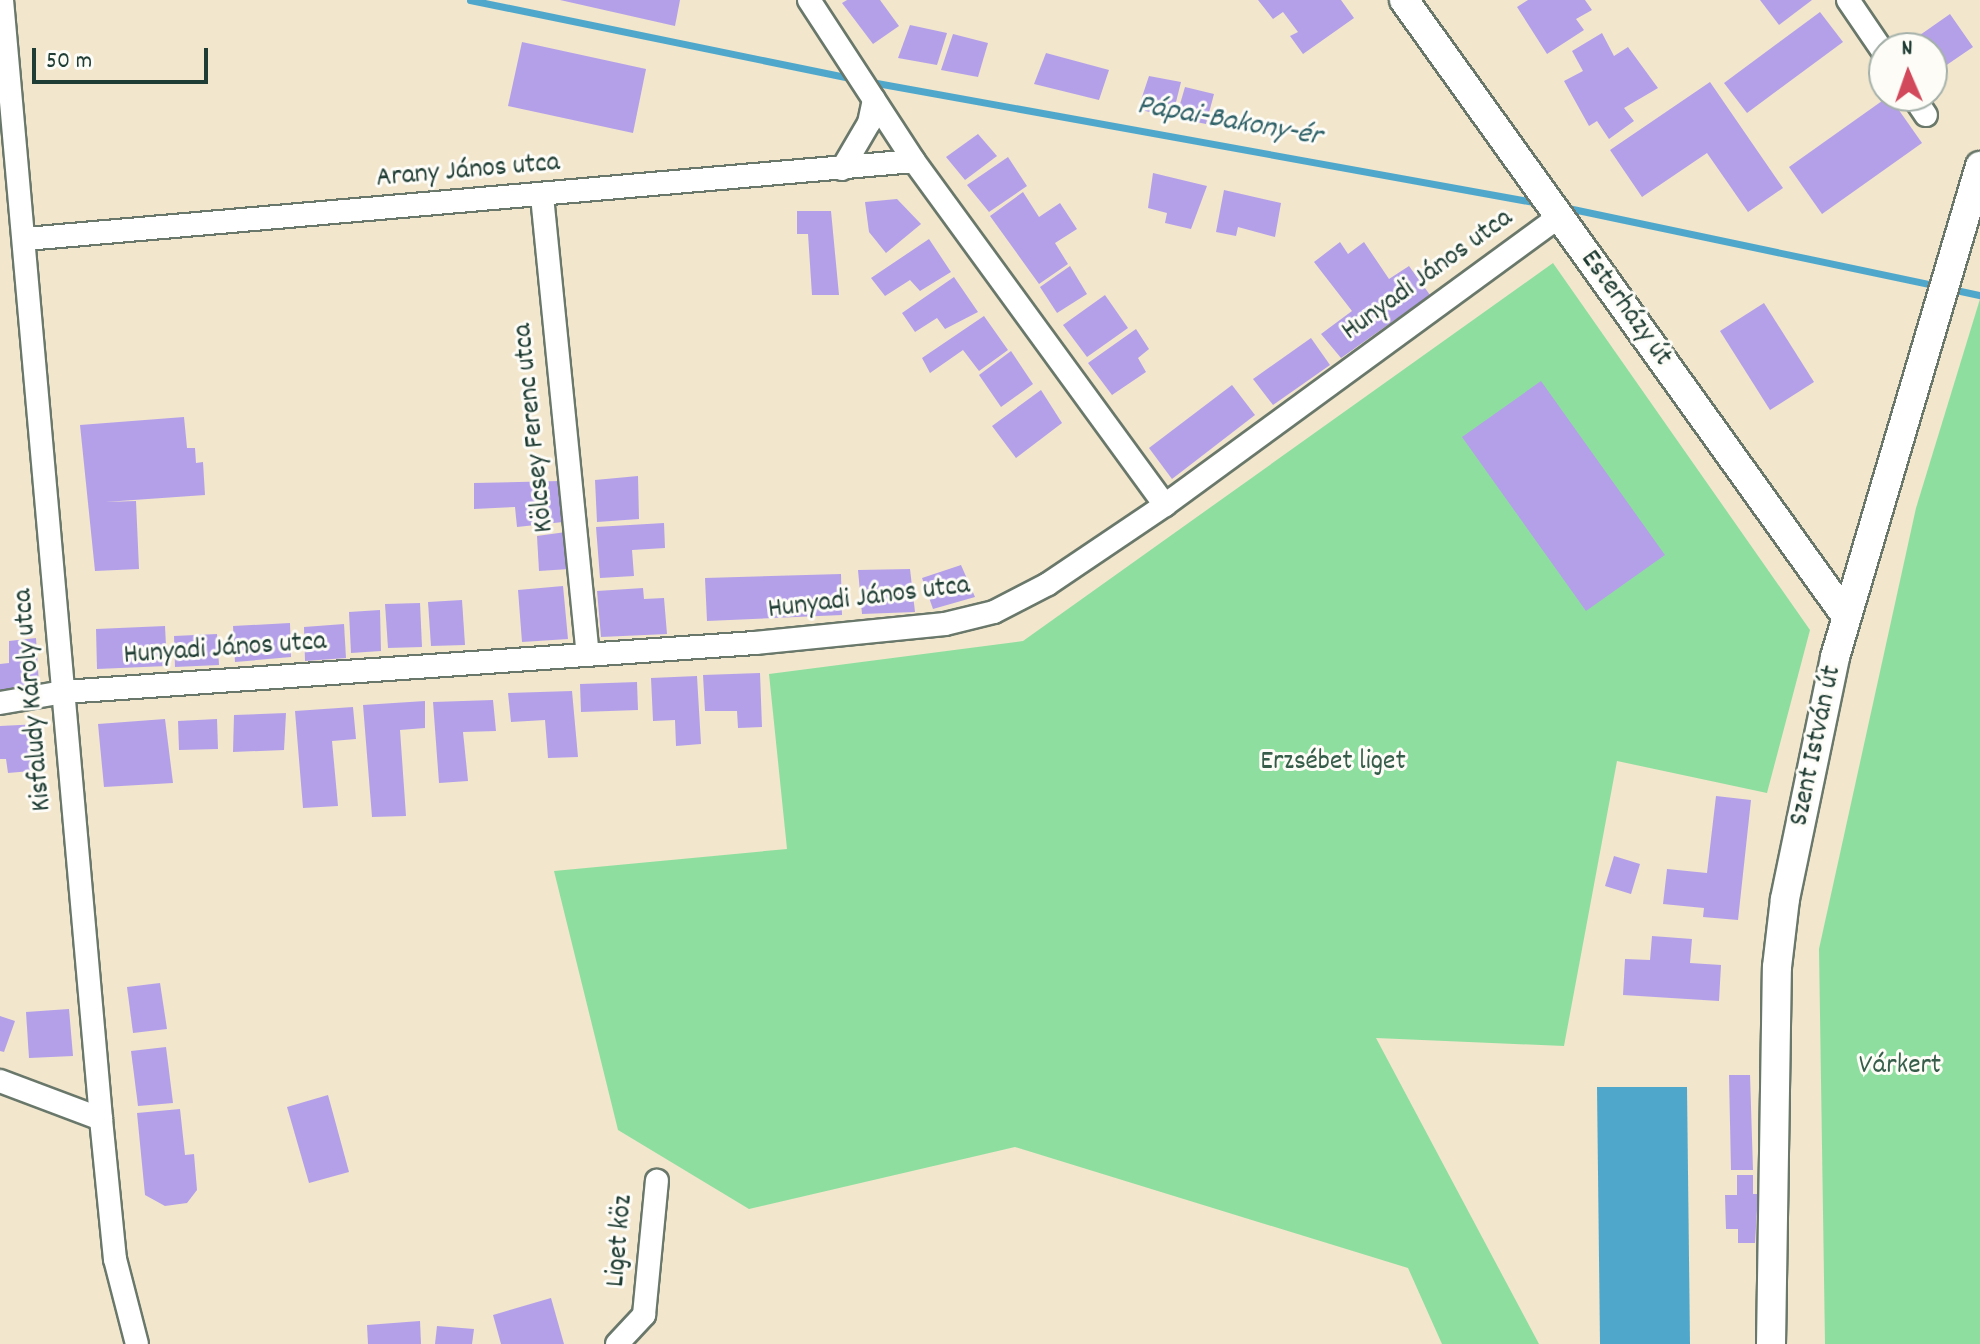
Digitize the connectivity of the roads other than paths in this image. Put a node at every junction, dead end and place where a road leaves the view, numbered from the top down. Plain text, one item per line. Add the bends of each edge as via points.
1 (2, 0) edge
2 (809, 0) edge
3 (1404, 0) edge
4 (1848, 0) edge
5 (1870, 32) edge
6 (874, 100) junction
7 (1924, 112) edge
8 (1926, 115) dead end
9 (914, 161) junction
10 (1980, 166) edge
11 (842, 169) junction
12 (542, 196) junction
13 (11, 199) edge
14 (1558, 216) junction
15 (26, 239) junction
16 (1165, 505) junction
17 (1846, 616) junction
18 (588, 654) junction
19 (64, 692) junction
20 (0, 703) edge
21 (0, 1081) edge
22 (101, 1119) junction
23 (657, 1181) dead end
24 (137, 1344) edge
25 (617, 1344) edge
26 (1771, 1344) edge

1 - 13 street, Kisfaludy Károly utca
2 - 6 street
3 - 14 street, Esterházy út
4 - 5 street
6 - 9 street
6 - 11 street via 869,123
7 - 8 street
9 - 11 street, Arany János utca
9 - 16 street
10 - 17 street, Szent István út
11 - 12 street, Arany János utca
12 - 15 street, Arany János utca
12 - 18 street, Kölcsey Ferenc utca
13 - 15 street, Kisfaludy Károly utca
14 - 16 street, Hunyadi János utca
14 - 17 street, Esterházy út
15 - 19 street, Kisfaludy Károly utca
16 - 18 street, Hunyadi János utca via 1048,584 969,620
17 - 26 street, Szent István út via 1785,899 1777,967
18 - 19 street, Hunyadi János utca
19 - 20 street, Hunyadi János utca
19 - 22 street, Kisfaludy Károly utca
21 - 22 street
22 - 24 street, Kisfaludy Károly utca via 115,1259
23 - 25 street, Liget köz via 644,1315

